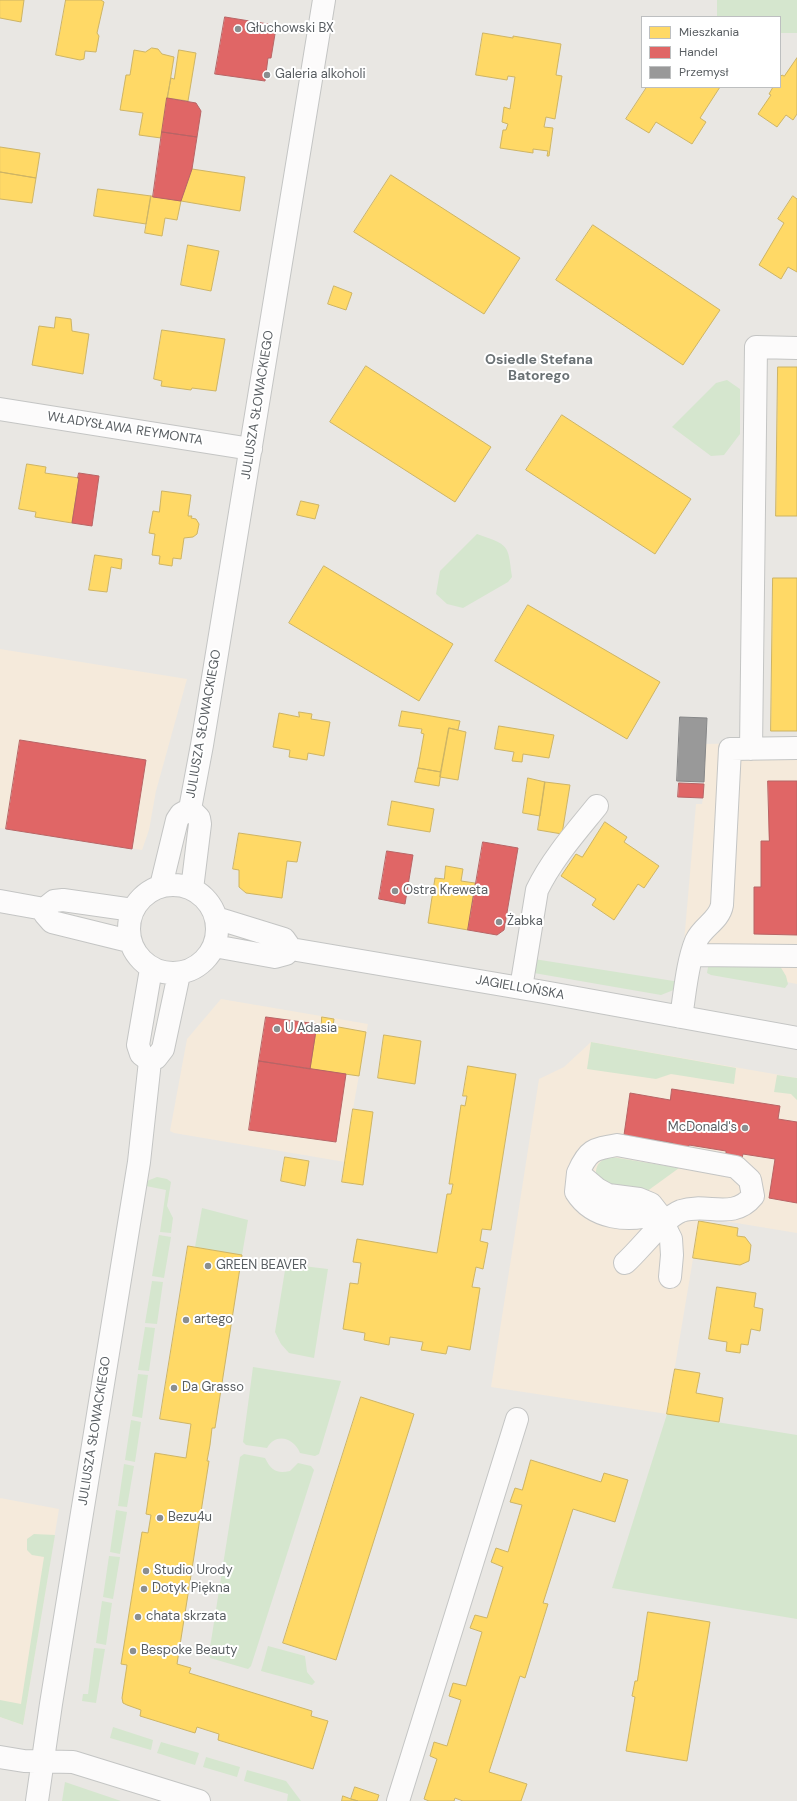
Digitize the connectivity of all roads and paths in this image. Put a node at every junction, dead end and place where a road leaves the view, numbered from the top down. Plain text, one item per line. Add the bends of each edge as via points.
1 (324, 0) edge
2 (797, 348) edge
3 (0, 409) edge
4 (250, 449) junction
5 (797, 748) edge
6 (751, 749) junction
7 (597, 806) dead end
8 (190, 809) junction
9 (161, 886) junction
10 (192, 889) junction
11 (0, 901) edge
12 (44, 909) junction
13 (133, 910) junction
14 (216, 918) junction
15 (129, 941) junction
16 (214, 946) junction
17 (291, 949) junction
18 (692, 955) junction
19 (797, 956) edge
20 (152, 969) junction
21 (179, 974) junction
22 (521, 988) junction
23 (681, 1017) junction
24 (797, 1027) edge
25 (749, 1028) junction
26 (797, 1038) edge
27 (150, 1061) junction
28 (661, 1218) junction
29 (625, 1263) dead end
30 (670, 1277) dead end
31 (517, 1419) dead end
32 (0, 1757) edge
33 (42, 1762) junction
34 (37, 1801) edge
35 (199, 1801) edge
36 (398, 1801) edge

1 - 4 street, JULIUSZA SŁOWACKIEGO
2 - 6 street via 756,347
3 - 4 street, WŁADYSŁAWA REYMONTA
4 - 8 street, JULIUSZA SŁOWACKIEGO
5 - 6 street
6 - 18 street via 730,749 722,904 720,912 699,936
7 - 22 street via 543,878 538,890
8 - 9 street, JULIUSZA SŁOWACKIEGO via 177,820
8 - 10 street, JULIUSZA SŁOWACKIEGO via 199,818 200,824
9 - 10 street via 175,885
9 - 13 street via 146,894
10 - 14 street via 211,905
11 - 12 street
12 - 13 street via 54,901 63,900
12 - 15 street via 52,922
13 - 15 street via 128,927
14 - 16 street via 218,932
14 - 17 street via 284,939
15 - 20 street via 135,954
16 - 17 street via 275,958
16 - 21 street via 207,958 197,967
17 - 22 street, JAGIELLOŃSKA
18 - 19 street
18 - 23 street
20 - 21 street
20 - 27 street via 138,1045 141,1054
21 - 27 street via 163,1049
22 - 23 street, JAGIELLOŃSKA
23 - 25 street, JAGIELLOŃSKA
24 - 25 street, JAGIELLOŃSKA
25 - 26 street, JAGIELLOŃSKA
27 - 33 street, JULIUSZA SŁOWACKIEGO via 139,1162
28 - 28 street via 691,1208 734,1210 747,1203 753,1196 750,1180 736,1167 617,1145 599,1148 585,1156 578,1173 597,1189 608,1195 639,1199 650,1204
28 - 29 street via 635,1254
28 - 30 street via 671,1239
31 - 36 street
32 - 33 street
33 - 34 street, JULIUSZA SŁOWACKIEGO
33 - 35 street via 72,1762

